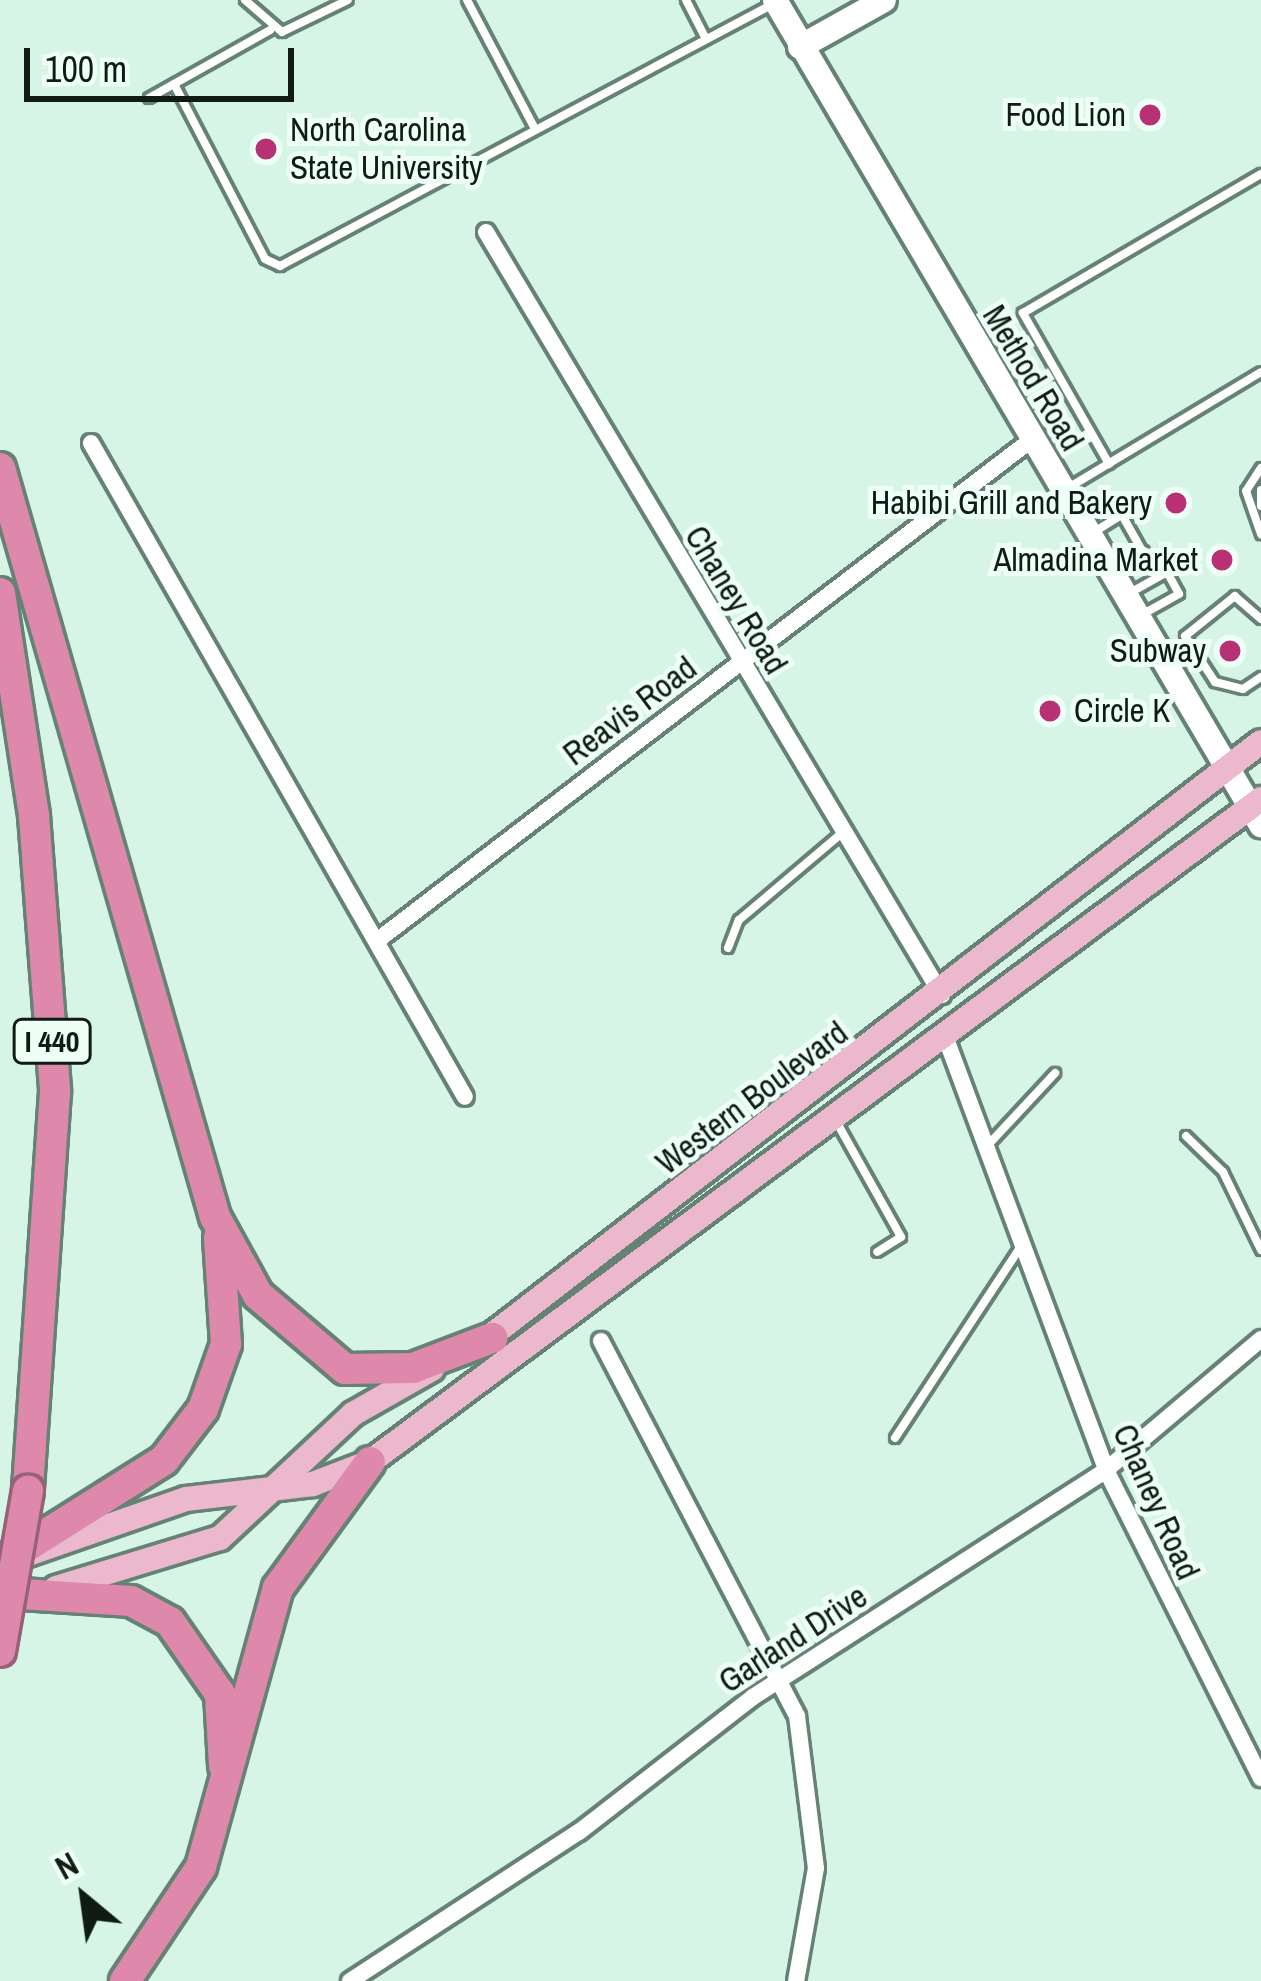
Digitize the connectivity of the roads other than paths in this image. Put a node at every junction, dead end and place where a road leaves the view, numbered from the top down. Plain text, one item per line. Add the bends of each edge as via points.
1 (245, 0) edge
2 (348, 0) edge
3 (466, 0) edge
4 (686, 0) edge
5 (884, 0) edge
6 (775, 1) edge
7 (270, 30) junction
8 (706, 39) junction
9 (800, 47) junction
10 (174, 84) junction
11 (148, 98) dead end
12 (535, 129) junction
13 (1261, 174) edge
14 (486, 232) dead end
15 (1261, 372) edge
16 (1031, 440) junction
17 (91, 443) dead end
18 (1109, 464) junction
19 (0, 468) edge
20 (1261, 468) edge
21 (1261, 490) edge
22 (1062, 492) junction
23 (1261, 506) edge
24 (1261, 534) edge
25 (1088, 536) junction
26 (1144, 551) junction
27 (1110, 572) junction
28 (1157, 577) junction
29 (0, 593) edge
30 (1130, 607) junction
31 (1261, 619) edge
32 (1187, 643) junction
33 (1161, 659) junction
34 (741, 666) junction
35 (1207, 676) junction
36 (1261, 676) edge
37 (1181, 692) junction
38 (1261, 742) edge
39 (1247, 798) edge
40 (842, 833) junction
41 (378, 940) junction
42 (728, 948) dead end
43 (942, 994) junction
44 (945, 1036) junction
45 (1055, 1073) dead end
46 (465, 1097) dead end
47 (835, 1120) junction
48 (1186, 1136) dead end
49 (986, 1147) junction
50 (215, 1217) junction
51 (1022, 1245) junction
52 (1261, 1250) edge
53 (878, 1252) dead end
54 (492, 1338) junction
55 (1261, 1339) edge
56 (601, 1341) dead end
57 (895, 1438) dead end
58 (370, 1462) junction
59 (1106, 1470) junction
60 (275, 1491) junction
61 (1, 1562) edge
62 (10, 1595) edge
63 (0, 1651) edge
64 (784, 1681) junction
65 (1261, 1778) edge
66 (224, 1790) junction
67 (125, 1981) edge
68 (350, 1981) edge
69 (796, 1981) edge

1 - 7 lane
2 - 7 lane
3 - 12 lane
4 - 8 lane
5 - 9 street
6 - 8 lane
6 - 9 street, Method Road
7 - 10 lane
8 - 12 lane
9 - 16 street, Method Road
10 - 11 lane
10 - 12 lane via 272,265
13 - 18 lane via 1023,313
14 - 34 street, Chaney Road
15 - 18 lane
16 - 22 street, Method Road
16 - 34 street, Reavis Road
17 - 41 street
18 - 22 lane
19 - 50 highway
20 - 24 lane via 1246,491
21 - 23 lane
22 - 25 street, Method Road
25 - 26 lane via 1122,515
25 - 27 street, Method Road
26 - 27 lane
26 - 28 lane
27 - 30 street, Method Road
28 - 30 lane
28 - 30 lane via 1166,572 1179,594
29 - 63 highway, I 440, bridge via 32,796 55,1092 28,1490
30 - 33 street, Method Road
31 - 32 lane via 1234,596 1193,621
32 - 33 lane
32 - 35 lane
33 - 37 street, Method Road
34 - 40 street, Chaney Road
34 - 41 street, Reavis Road
35 - 36 lane via 1243,689
35 - 37 lane
37 - 39 street, Method Road
38 - 39 main road, Western Boulevard
39 - 43 main road, Western Boulevard
39 - 44 main road, Western Boulevard
40 - 42 lane via 739,920
40 - 43 street, Chaney Road
41 - 46 street
43 - 54 main road, Western Boulevard
44 - 47 main road, Western Boulevard
44 - 49 street, Chaney Road
45 - 49 lane
47 - 53 lane via 901,1237
47 - 58 main road, Western Boulevard
48 - 52 lane via 1223,1172
49 - 51 street, Chaney Road
50 - 54 highway via 286,1329 345,1369 413,1368
50 - 61 highway via 228,1322 203,1409 164,1460
51 - 57 lane
51 - 59 street, Chaney Road
54 - 60 main road, Western Boulevard via 353,1414
55 - 59 street, Garland Drive
56 - 64 street
58 - 60 main road, Western Boulevard
58 - 66 highway via 278,1588
59 - 64 street, Garland Drive
59 - 65 street, Chaney Road
60 - 61 main road, Western Boulevard via 186,1499
60 - 62 main road, Western Boulevard via 194,1549
62 - 66 highway via 131,1601 170,1622 220,1694
64 - 68 street, Garland Drive
64 - 69 street via 815,1805
66 - 67 highway via 201,1867

